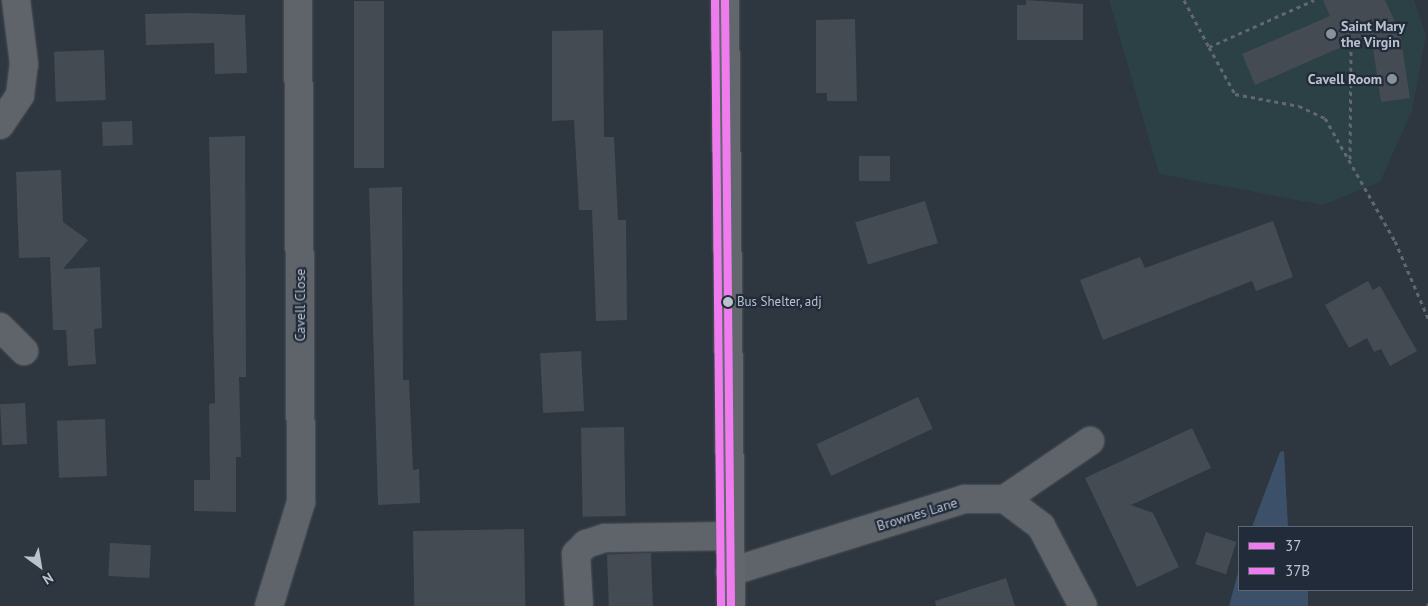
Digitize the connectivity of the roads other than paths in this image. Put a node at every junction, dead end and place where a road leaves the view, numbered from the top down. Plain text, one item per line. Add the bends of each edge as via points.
1 (16, 0) edge
2 (298, 0) edge
3 (725, 0) edge
4 (0, 125) edge
5 (0, 327) edge
6 (24, 351) dead end
7 (1090, 441) dead end
8 (1005, 500) junction
9 (730, 536) junction
10 (730, 572) junction
11 (268, 606) edge
12 (579, 606) edge
13 (731, 606) edge
14 (1083, 606) edge

1 - 4 street via 24,64 20,95
2 - 11 street, Cavell Close via 301,502
3 - 9 main road
5 - 6 street
7 - 8 street
8 - 10 street, Brownes Lane via 965,499
8 - 14 street via 1041,526
9 - 10 main road
9 - 12 street via 605,538 586,544 576,554
10 - 13 main road

